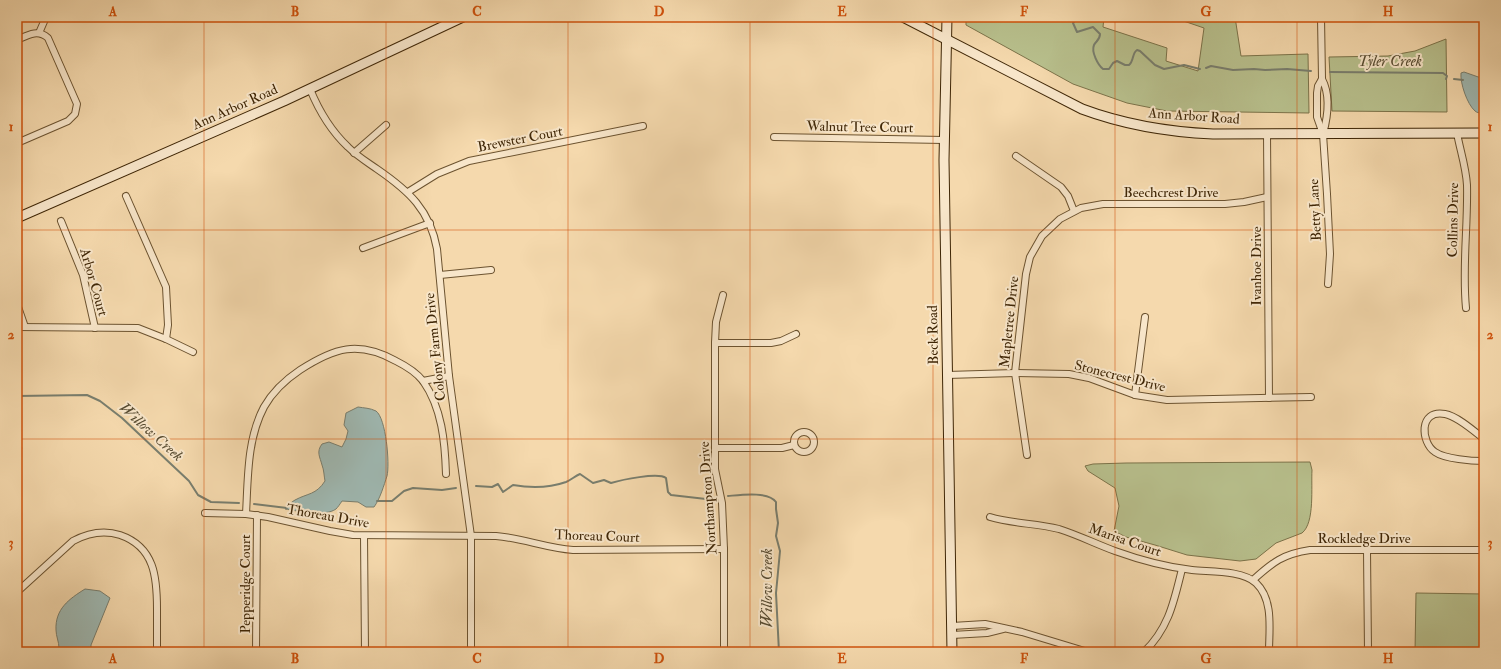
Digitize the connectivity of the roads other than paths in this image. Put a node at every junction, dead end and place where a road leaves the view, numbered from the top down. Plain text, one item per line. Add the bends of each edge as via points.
1 (46, 17) edge
2 (463, 17) edge
3 (903, 17) edge
4 (947, 17) edge
5 (1321, 17) edge
6 (39, 33) junction
7 (17, 40) edge
8 (947, 40) junction
9 (1322, 79) junction
10 (310, 89) junction
11 (386, 125) dead end
12 (643, 126) dead end
13 (1457, 133) junction
14 (1484, 133) edge
15 (1267, 134) junction
16 (1323, 134) junction
17 (774, 137) dead end
18 (944, 140) junction
19 (17, 143) edge
20 (354, 153) junction
21 (1016, 156) dead end
22 (408, 192) junction
23 (126, 196) dead end
24 (1268, 197) junction
25 (1074, 211) junction
26 (17, 218) edge
27 (61, 221) dead end
28 (430, 223) junction
29 (363, 248) dead end
30 (491, 270) dead end
31 (440, 275) junction
32 (1328, 284) dead end
33 (723, 295) dead end
34 (17, 304) edge
35 (1466, 308) dead end
36 (1145, 317) dead end
37 (17, 327) edge
38 (25, 327) junction
39 (95, 328) junction
40 (796, 334) dead end
41 (166, 339) junction
42 (715, 344) junction
43 (193, 352) dead end
44 (1015, 373) junction
45 (947, 375) junction
46 (449, 376) junction
47 (423, 381) junction
48 (1135, 395) junction
49 (1311, 397) dead end
50 (1269, 398) junction
51 (1484, 439) edge
52 (794, 445) dead end
53 (715, 448) junction
54 (1027, 455) dead end
55 (1484, 461) edge
56 (446, 474) dead end
57 (205, 513) dead end
58 (246, 514) junction
59 (257, 515) junction
60 (990, 517) dead end
61 (364, 536) junction
62 (471, 536) junction
63 (724, 549) junction
64 (1367, 550) junction
65 (1484, 550) edge
66 (1182, 569) junction
67 (1253, 580) junction
68 (17, 592) edge
69 (1005, 629) junction
70 (952, 631) junction
71 (157, 652) edge
72 (256, 652) edge
73 (365, 652) edge
74 (471, 652) edge
75 (724, 652) edge
76 (952, 652) edge
77 (1088, 652) edge
78 (1144, 652) edge
79 (1269, 652) edge
80 (1368, 652) edge

1 - 6 street
2 - 10 main road, Ann Arbor Road
3 - 8 main road, Ann Arbor Road
4 - 8 main road, Beck Road
5 - 9 street
6 - 7 street
6 - 19 street via 50,41 76,100 77,108 68,121
8 - 15 main road, Ann Arbor Road via 1082,109 1109,118 1177,132
8 - 18 main road, Beck Road
9 - 16 street via 1326,86 1328,117
9 - 16 street via 1317,93 1317,117
10 - 20 street, Colony Farm Drive via 329,126
10 - 26 main road, Ann Arbor Road
11 - 20 street
12 - 22 street, Brewster Court via 469,161 437,174
13 - 14 main road, Ann Arbor Road
13 - 16 main road, Ann Arbor Road
13 - 35 street, Collins Drive via 1467,184 1464,276
15 - 16 main road, Ann Arbor Road
15 - 24 street, Ivanhoe Drive
16 - 32 street, Betty Lane via 1329,222
17 - 18 street, Walnut Tree Court
18 - 45 main road, Beck Road
20 - 22 street, Colony Farm Drive
21 - 25 street via 1061,187
22 - 28 street, Colony Farm Drive
23 - 41 street via 166,287
24 - 25 street, Beechcrest Drive via 1225,204 1103,204
24 - 50 street, Ivanhoe Drive
25 - 44 street, Mapletree Drive via 1046,230 1030,257
27 - 39 street, Arbor Court via 83,274
28 - 29 street
28 - 31 street, Colony Farm Drive
30 - 31 street
31 - 46 street, Colony Farm Drive
33 - 42 street, Northampton Drive via 716,322
34 - 38 street
36 - 48 street
37 - 38 street
38 - 39 street
39 - 41 street via 138,328
40 - 42 street via 771,343
41 - 43 street
42 - 53 street, Northampton Drive
44 - 45 street, Stonecrest Drive
44 - 48 street, Stonecrest Drive via 1090,378
44 - 54 street, Mapletree Drive
45 - 70 main road, Beck Road
46 - 47 street
46 - 62 street, Colony Farm Drive
47 - 56 street via 442,426
47 - 58 street via 391,358 372,351 355,349 325,354 288,379 270,397 259,419 250,457
48 - 50 street, Stonecrest Drive via 1179,401
49 - 50 street, Stonecrest Drive
51 - 55 street via 1445,414 1428,417 1424,425 1428,442 1437,454
52 - 53 street via 782,448
53 - 63 street, Northampton Drive
57 - 58 street, Thoreau Drive
58 - 59 street, Thoreau Drive
59 - 61 street, Thoreau Drive via 330,532
59 - 72 street, Pepperidge Court
60 - 66 street, Marisa Court via 1005,522 1054,528 1132,557
61 - 62 street, Thoreau Drive
61 - 73 street
62 - 63 street, Thoreau Court via 509,537 550,548 573,550
62 - 74 street, Colony Farm Drive
63 - 75 street, Northampton Drive
64 - 65 street, Rockledge Drive
64 - 67 street, Rockledge Drive via 1298,552 1284,556 1269,565
64 - 80 street
66 - 67 street, Marisa Court via 1236,574
66 - 78 street via 1167,620
67 - 79 street via 1267,599
68 - 71 street via 73,540 100,532 123,536 144,552 154,569
69 - 70 street via 987,633
69 - 70 street via 985,624
69 - 77 street
70 - 76 main road, Beck Road

